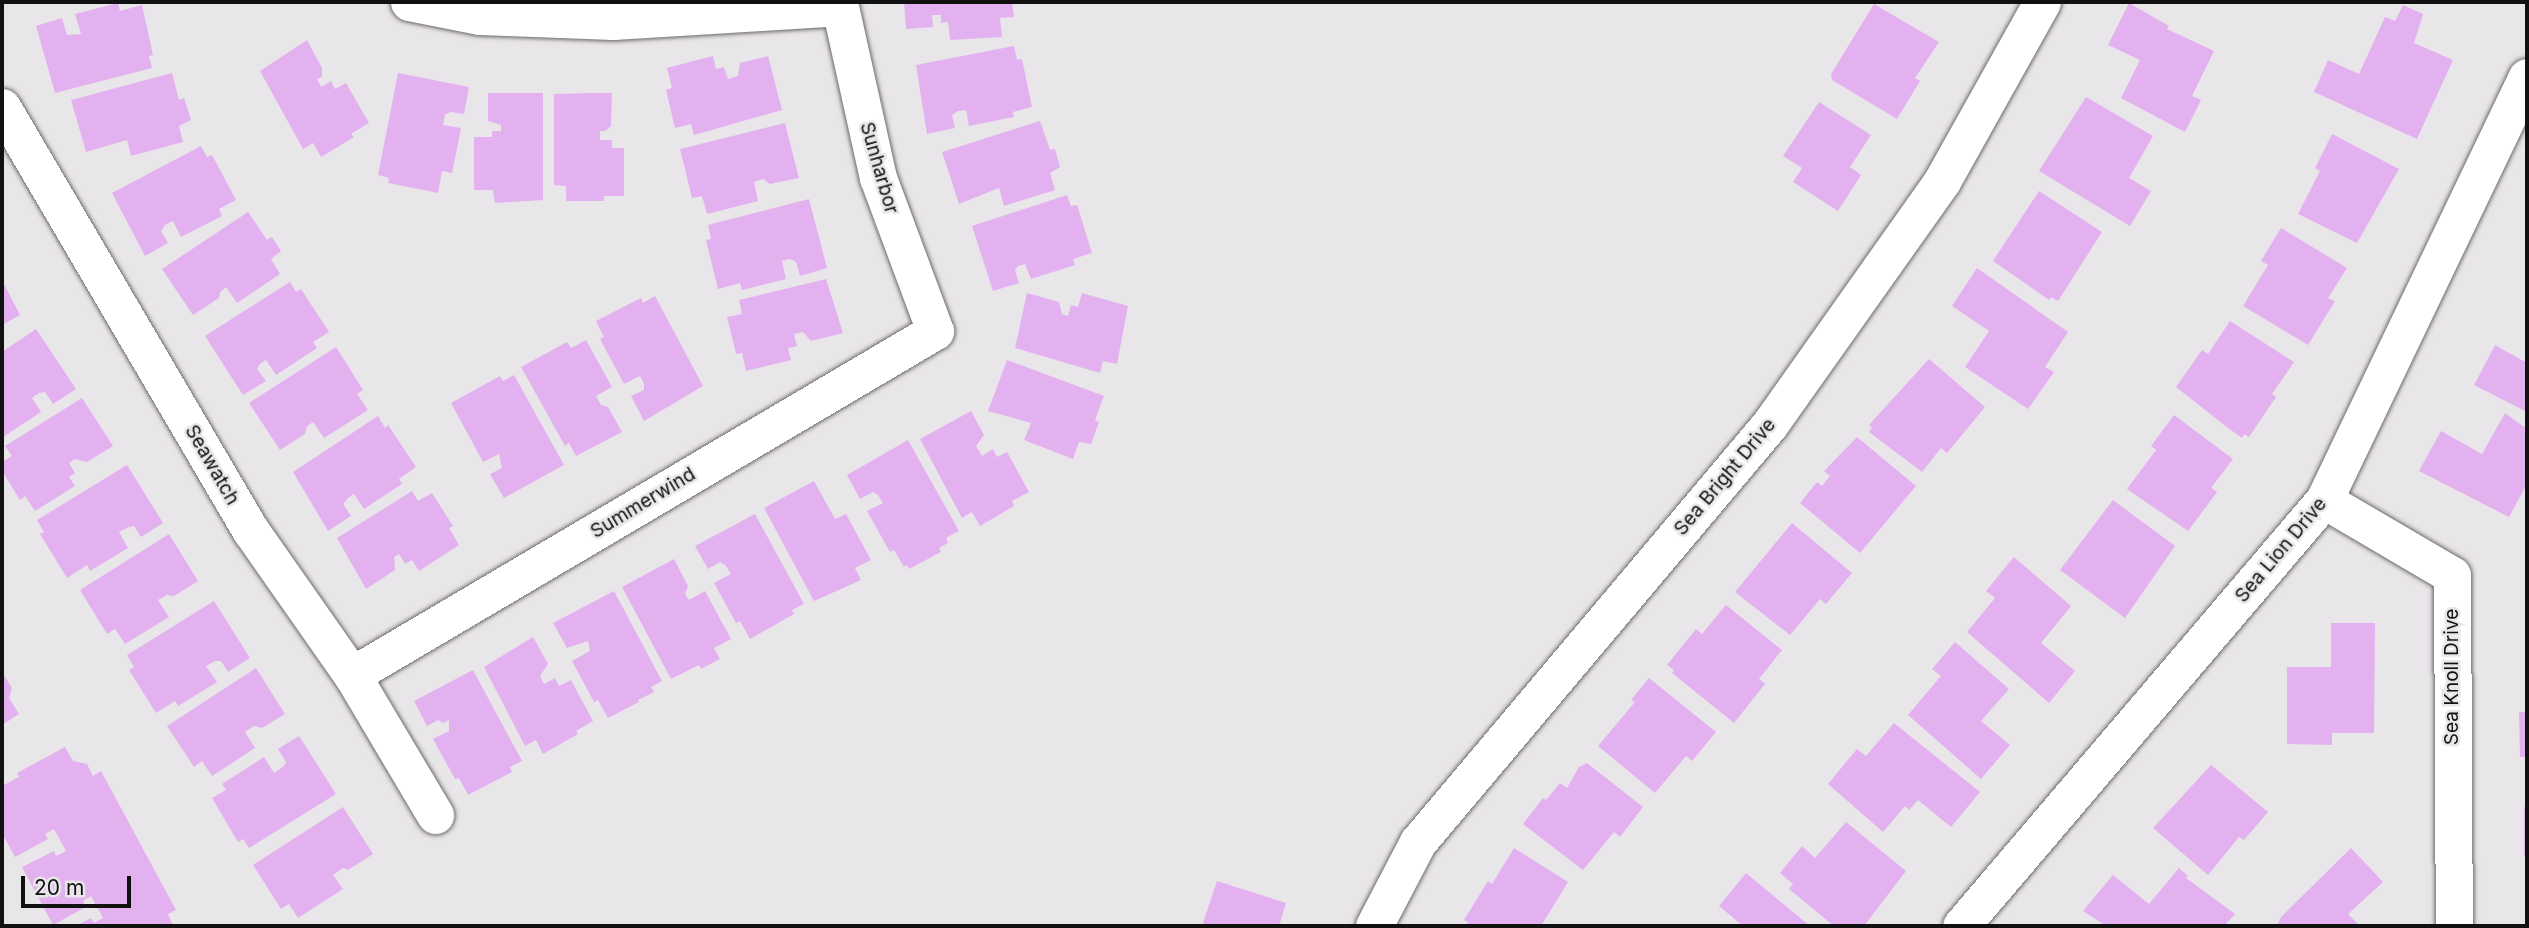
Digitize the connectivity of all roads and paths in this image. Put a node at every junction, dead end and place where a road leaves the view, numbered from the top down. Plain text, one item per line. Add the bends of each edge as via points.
1 (409, 2) edge
2 (2042, 2) edge
3 (839, 4) edge
4 (2527, 77) edge
5 (2, 107) edge
6 (935, 331) joint
7 (2324, 500) junction
8 (352, 675) junction
9 (435, 815) dead end
10 (1374, 926) edge
11 (1961, 926) edge
12 (2454, 926) edge

1 - 3 street via 480,16 613,21
2 - 10 street, Sea Bright Drive via 1942,181 1770,424 1418,842
3 - 6 street, Sunharbor via 878,178
4 - 7 street, Sea Lion Drive
5 - 8 street, Seawatch via 251,531
6 - 8 street, Summerwind
7 - 11 street, Sea Lion Drive
7 - 12 street, Sea Knoll Drive via 2452,575
8 - 9 street, Seawatch

